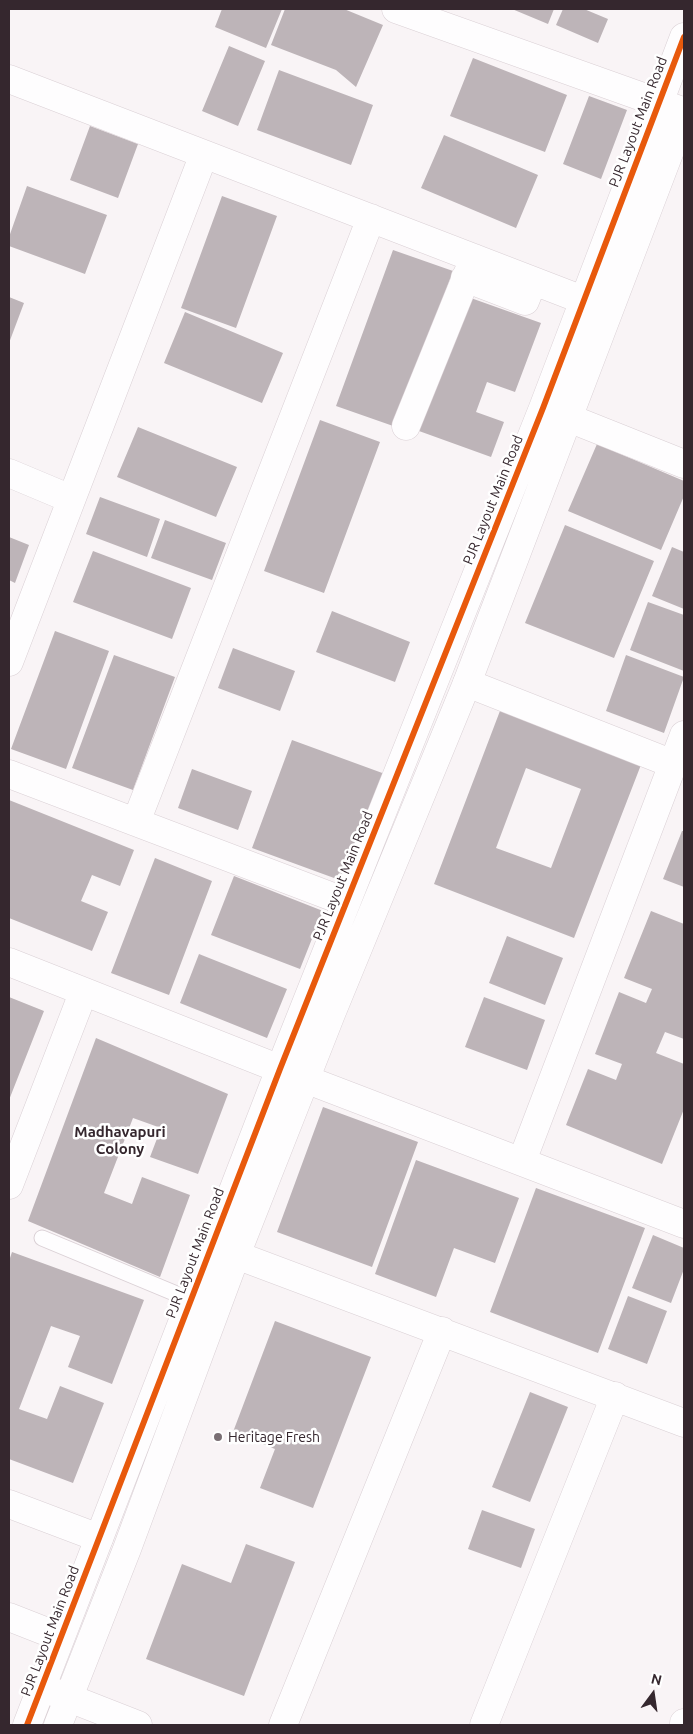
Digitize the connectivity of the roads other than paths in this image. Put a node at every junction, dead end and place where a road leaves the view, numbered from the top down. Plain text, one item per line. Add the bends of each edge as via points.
1 (396, 9) edge
2 (458, 19) edge
3 (684, 37) edge
4 (9, 79) edge
5 (659, 102) junction
6 (684, 113) edge
7 (204, 154) junction
8 (371, 218) junction
9 (470, 268) junction
10 (583, 300) junction
11 (543, 408) junction
12 (570, 418) junction
13 (406, 426) dead end
14 (684, 464) edge
15 (9, 473) edge
16 (72, 499) junction
17 (9, 662) edge
18 (467, 683) junction
19 (684, 735) edge
20 (673, 764) junction
21 (9, 774) edge
22 (136, 822) junction
23 (346, 902) junction
24 (9, 962) edge
25 (83, 993) junction
26 (307, 1003) junction
27 (331, 1014) junction
28 (293, 1074) junction
29 (522, 1162) junction
30 (9, 1185) edge
31 (684, 1224) edge
32 (42, 1238) dead end
33 (236, 1255) junction
34 (190, 1300) junction
35 (442, 1331) junction
36 (615, 1396) junction
37 (684, 1423) edge
38 (9, 1504) edge
39 (99, 1538) junction
40 (9, 1617) edge
41 (60, 1637) junction
42 (41, 1687) junction
43 (69, 1697) junction
44 (27, 1725) edge
45 (58, 1725) edge
46 (138, 1725) edge
47 (284, 1725) edge
48 (484, 1725) edge

1 - 2 street
2 - 5 street
3 - 5 street, PJR Layout Main Road
4 - 7 street
5 - 6 street
5 - 10 street, PJR Layout Main Road
6 - 12 street
7 - 8 street
7 - 16 street
8 - 9 street
8 - 22 street
9 - 10 street via 532,282
9 - 13 street
10 - 11 street, PJR Layout Main Road
11 - 12 street
11 - 23 street, PJR Layout Main Road
12 - 14 street
12 - 18 street
15 - 16 street
16 - 17 street
18 - 20 street
18 - 27 street
19 - 20 street
20 - 29 street
21 - 22 street
22 - 23 street
23 - 26 street, PJR Layout Main Road
24 - 25 street
25 - 28 street
25 - 30 street
26 - 27 street
26 - 28 street, PJR Layout Main Road
27 - 28 street
28 - 29 street
28 - 33 street
28 - 34 street, PJR Layout Main Road
29 - 31 street
32 - 34 lane
33 - 35 street
33 - 43 street
34 - 39 street, PJR Layout Main Road
35 - 36 street
35 - 47 street
36 - 37 street
36 - 48 street
38 - 39 street
39 - 41 street, PJR Layout Main Road
40 - 41 street
41 - 42 street, PJR Layout Main Road
42 - 43 street
42 - 44 street, PJR Layout Main Road
43 - 45 street
43 - 46 street

